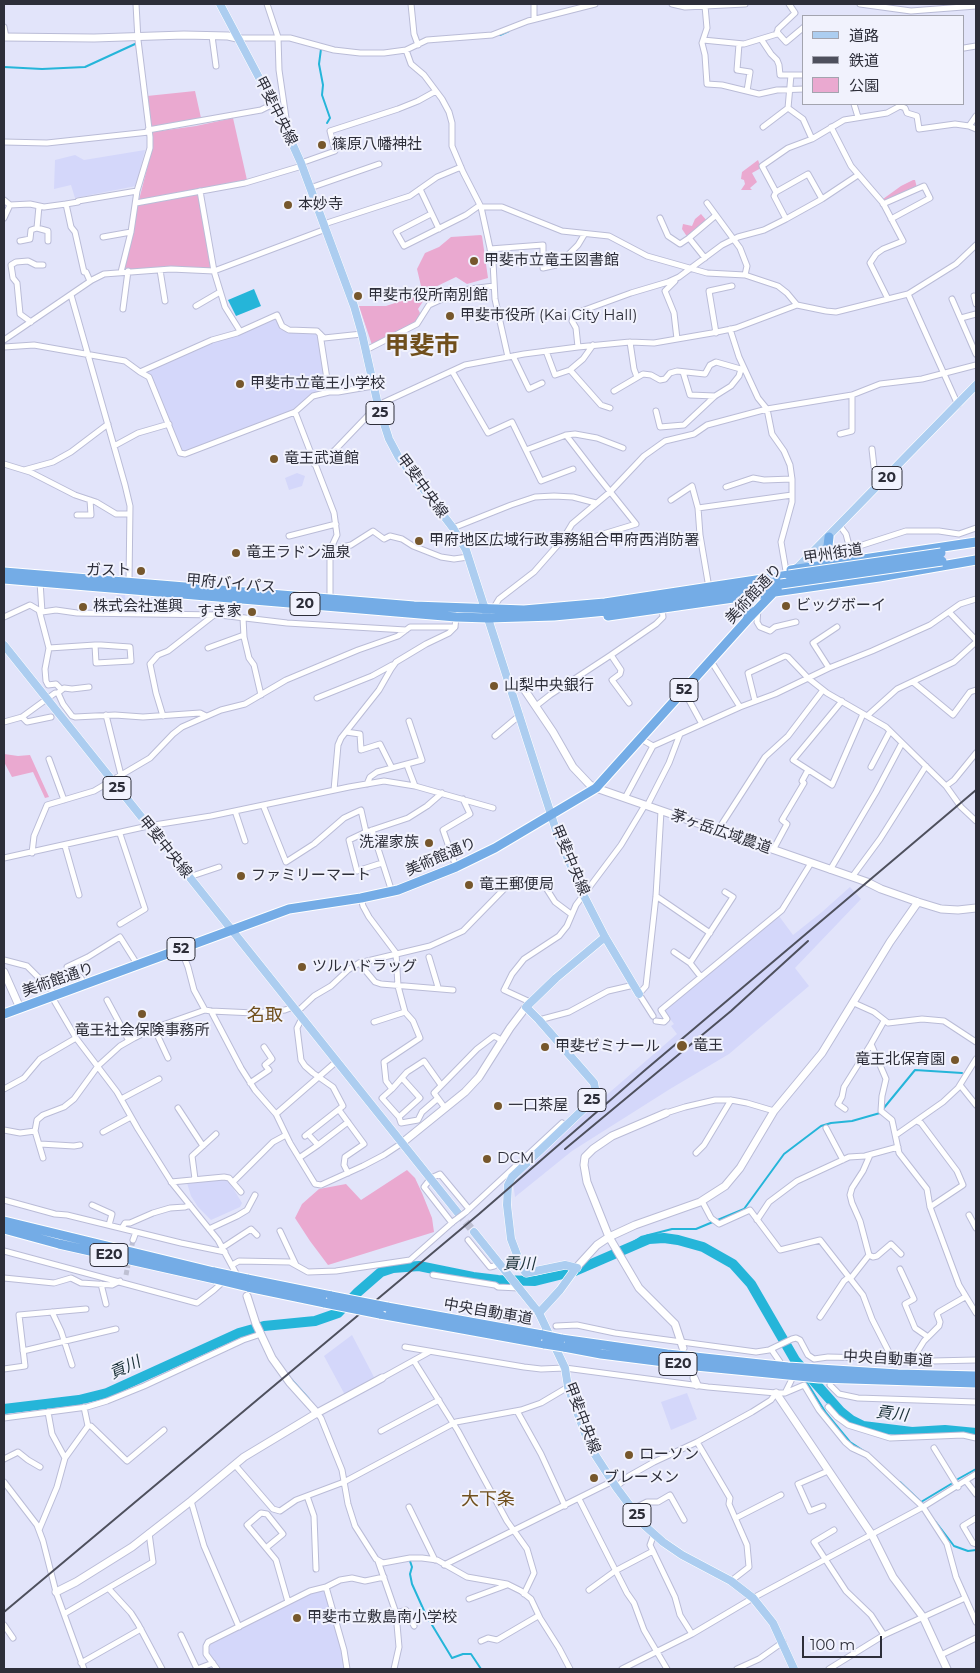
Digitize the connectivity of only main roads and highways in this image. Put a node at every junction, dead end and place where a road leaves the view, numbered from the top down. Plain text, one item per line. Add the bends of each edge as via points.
1 (220, 4) edge
2 (976, 384) edge
3 (829, 536) junction
4 (975, 544) edge
5 (976, 554) edge
6 (942, 557) junction
7 (976, 560) edge
8 (843, 561) junction
9 (796, 569) junction
10 (4, 572) edge
11 (4, 580) edge
12 (774, 592) junction
13 (739, 598) junction
14 (605, 607) joint
15 (489, 612) junction
16 (552, 612) junction
17 (747, 620) junction
18 (4, 645) edge
19 (551, 814) junction
20 (231, 931) junction
21 (606, 937) junction
22 (639, 994) road end
23 (4, 1014) edge
24 (464, 1211) tunnel mouth
25 (4, 1221) edge
26 (4, 1229) edge
27 (474, 1232) tunnel mouth
28 (214, 1276) junction
29 (328, 1300) junction
30 (539, 1313) junction
31 (544, 1340) junction
32 (787, 1371) junction
33 (976, 1376) edge
34 (976, 1383) edge
35 (794, 1669) edge

1 - 15 main road, 甲斐中央線 / 25 via 302,164 362,334 383,424 398,456 461,542
2 - 3 main road, 20
3 - 8 highway via 831,555
3 - 9 main road, 20
4 - 6 highway, 甲州街道 / 20
4 - 8 highway
5 - 6 highway, 甲州街道 / 20
6 - 14 highway, 甲州街道 / 20, bridge
7 - 12 highway, 甲州街道
8 - 9 highway
9 - 12 highway, 美術館通り / 52
9 - 16 highway via 556,604
10 - 15 highway, 甲府バイパス / 20
11 - 15 highway, 甲府バイパス / 20 via 456,617
12 - 13 highway, 甲州街道
12 - 17 highway, 美術館通り / 52
13 - 16 highway, 甲州街道 via 662,610 567,619
13 - 17 highway via 747,605
14 - 16 highway, 甲府バイパス / 20
15 - 16 highway, 甲府バイパス / 20
15 - 19 main road, 甲斐中央線 / 25
17 - 19 highway, 美術館通り / 52 via 596,788
18 - 20 main road, 甲斐中央線 / 25
19 - 20 highway, 美術館通り / 52 via 496,848 392,892 289,909
19 - 21 main road, 甲斐中央線 / 25 via 583,894
20 - 23 highway, 美術館通り / 52
20 - 24 main road, 甲斐中央線 / 25 via 431,1178
21 - 22 main road, 甲斐中央線 / 25
21 - 30 main road, 25 via 528,1005 596,1089 593,1100 512,1177 508,1185 512,1239 526,1273 566,1264 577,1268
25 - 28 highway, 中央自動車道 / E20
26 - 28 highway, 中央自動車道 / E20
27 - 30 main road, 甲斐中央線 / 25
28 - 29 highway, 中央自動車道 / E20, bridge via 248,1287
29 - 31 highway, 中央自動車道 / E20, bridge via 387,1307
29 - 31 highway, 中央自動車道 / E20, bridge via 380,1314
30 - 35 main road, 甲斐中央線 / 25 via 565,1368 568,1387 590,1447 614,1484 654,1534 682,1555 731,1581 754,1598 773,1623
31 - 32 highway, 中央自動車道 / E20, bridge
32 - 33 highway, 中央自動車道 / E20 via 817,1368
32 - 34 highway, 中央自動車道 / E20 via 819,1378

